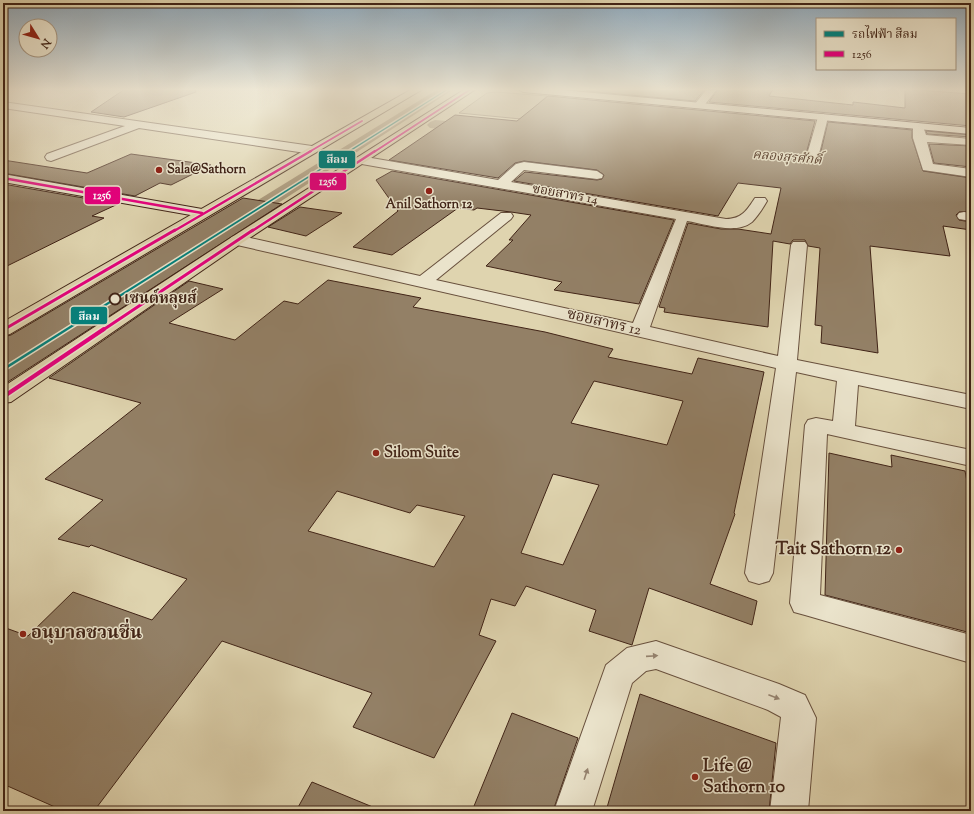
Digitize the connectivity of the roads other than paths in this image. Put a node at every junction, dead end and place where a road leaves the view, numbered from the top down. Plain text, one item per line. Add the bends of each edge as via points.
1 (133, 127) edge
2 (152, 127) edge
3 (352, 127) edge
4 (412, 127) edge
5 (820, 127) edge
6 (886, 127) edge
7 (971, 131) edge
8 (918, 132) junction
9 (971, 142) edge
10 (312, 150) junction
11 (51, 157) dead end
12 (812, 158) dead end
13 (360, 160) junction
14 (971, 173) edge
15 (597, 175) dead end
16 (3, 178) edge
17 (502, 184) junction
18 (760, 201) dead end
19 (202, 213) junction
20 (506, 216) dead end
21 (681, 222) dead end
22 (237, 240) junction
23 (799, 245) dead end
24 (423, 282) junction
25 (3, 330) edge
26 (639, 331) junction
27 (787, 364) junction
28 (848, 377) junction
29 (3, 397) edge
30 (971, 402) edge
31 (844, 431) junction
32 (971, 458) edge
33 (758, 573) dead end
34 (971, 649) edge
35 (573, 811) edge
36 (789, 811) edge

1 - 11 street
2 - 10 street
3 - 10 main road
4 - 13 main road
5 - 12 street
6 - 8 street
7 - 8 street
8 - 9 street
8 - 14 street via 927,167
10 - 19 main road
13 - 17 street, ซอยสาทร 14
13 - 22 main road
15 - 17 street via 524,166
16 - 19 street
17 - 18 street, ซอยสาทร 14 via 726,223 746,221
19 - 25 main road
20 - 24 street
21 - 26 street
22 - 24 street, ซอยสาทร 12
22 - 29 main road
23 - 27 street
24 - 26 street, ซอยสาทร 12
26 - 27 street, ซอยสาทร 12
27 - 28 street, ซอยสาทร 12
27 - 33 street
28 - 30 street, ซอยสาทร 12
28 - 31 street
31 - 32 street
31 - 34 street via 816,425 805,603
35 -> 36 street via 618,675 638,658 656,655 778,698 792,706 799,718

